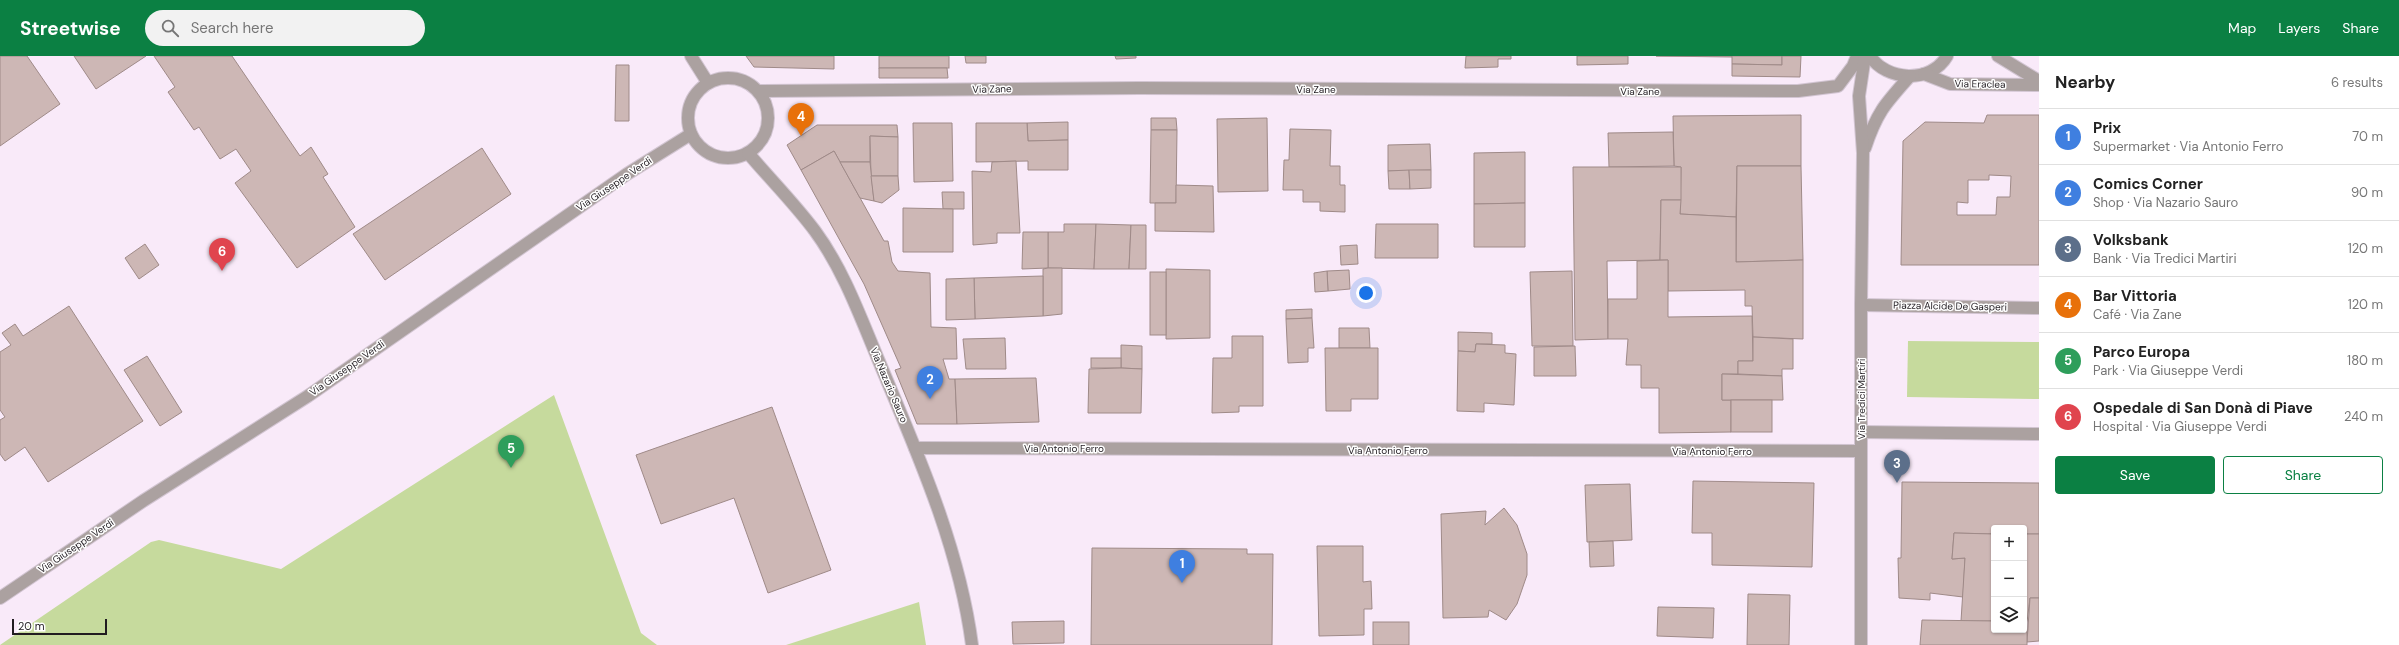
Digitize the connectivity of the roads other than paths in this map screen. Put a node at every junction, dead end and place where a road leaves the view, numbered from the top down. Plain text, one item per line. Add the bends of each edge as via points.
1 (691, 56) edge
2 (1857, 56) edge
3 (1865, 56) edge
4 (1870, 56) edge
5 (1947, 56) edge
6 (1998, 56) edge
7 (1924, 74) junction
8 (1910, 76) junction
9 (2039, 81) edge
10 (708, 83) junction
11 (2039, 85) edge
12 (758, 91) junction
13 (691, 134) junction
14 (748, 153) junction
15 (1863, 153) junction
16 (1861, 305) junction
17 (2039, 308) edge
18 (1862, 432) junction
19 (2039, 434) edge
20 (915, 448) junction
21 (1861, 451) junction
22 (0, 598) edge
23 (972, 645) edge
24 (1861, 645) edge

1 - 10 street
2 - 12 street, Via Zane via 1838,86 1798,91 1139,88
3 - 15 street, Via Tredici Martiri via 1859,96
4 - 8 street via 1883,69 1897,75
5 - 7 street via 1936,68
6 - 9 street, Via Eraclea
7 - 8 street
7 - 11 street, Via Eraclea via 1950,84
8 - 15 street, Via Tredici Martiri via 1883,106
10 - 12 street via 727,78 736,79
10 - 13 street via 697,93 691,104 688,117
12 - 14 street via 766,104 768,123 762,140
13 - 14 street via 702,149 718,157 735,158
13 - 22 street, Via Giuseppe Verdi via 621,178 308,396 143,501
14 - 20 street, Via Nazario Sauro via 815,232 832,259 852,299
15 - 16 street, Via Tredici Martiri
16 - 17 street, Piazza Alcide De Gasperi
16 - 18 street, Via Tredici Martiri
18 - 19 street
18 - 21 street, Via Tredici Martiri
20 - 21 street, Via Antonio Ferro
20 - 23 street, Via Nazario Sauro via 958,577
21 - 24 street, Via Tredici Martiri

